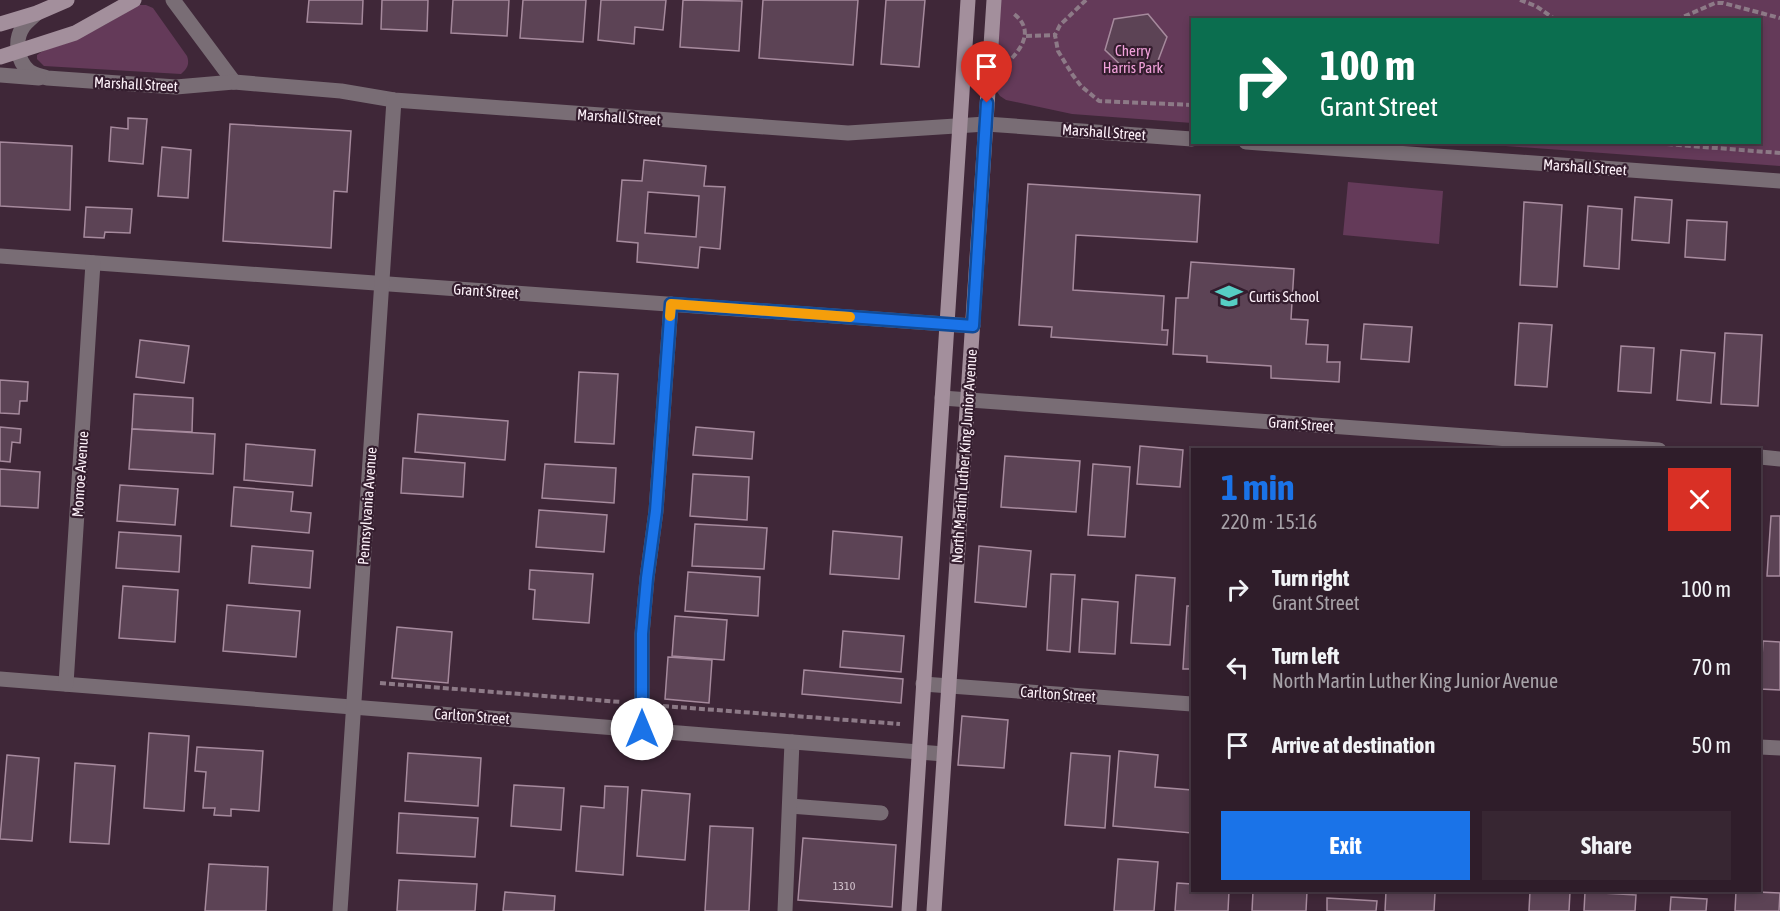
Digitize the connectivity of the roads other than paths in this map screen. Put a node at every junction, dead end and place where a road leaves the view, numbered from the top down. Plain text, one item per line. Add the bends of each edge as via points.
1 (67, 0) edge
2 (134, 0) edge
3 (173, 0) edge
4 (968, 0) edge
5 (994, 0) edge
6 (37, 13) junction
7 (0, 24) edge
8 (19, 52) junction
9 (0, 57) edge
10 (0, 75) edge
11 (47, 78) junction
12 (234, 82) junction
13 (394, 100) junction
14 (986, 124) junction
15 (959, 125) junction
16 (1191, 139) edge
17 (1273, 144) edge
18 (1780, 181) edge
19 (0, 256) edge
20 (93, 263) junction
21 (381, 284) junction
22 (671, 304) junction
23 (947, 324) junction
24 (973, 326) junction
25 (942, 398) junction
26 (968, 400) junction
27 (1631, 448) edge
28 (1761, 457) edge
29 (1780, 459) edge
30 (0, 679) edge
31 (66, 684) junction
32 (923, 684) junction
33 (949, 686) junction
34 (1191, 704) edge
35 (354, 708) junction
36 (642, 729) junction
37 (792, 742) junction
38 (1761, 747) edge
39 (1780, 748) edge
40 (920, 752) junction
41 (944, 754) junction
42 (790, 806) junction
43 (880, 813) dead end
44 (340, 911) edge
45 (785, 911) edge
46 (909, 911) edge
47 (934, 911) edge

1 - 6 street
2 - 8 street via 75,33
3 - 12 street
4 - 15 street, North Martin Luther King Junior Avenue
5 - 14 street, North Martin Luther King Junior Avenue
6 - 7 street
6 - 8 street via 23,27
8 - 9 street
8 - 11 street, Marshall Street via 22,64 30,72
10 - 11 street, Marshall Street
11 - 12 street, Marshall Street via 176,87
12 - 13 street, Marshall Street via 341,91
13 - 15 street, Marshall Street via 848,133
13 - 21 street, Pennsylvania Avenue
14 - 15 street, Marshall Street
14 - 16 street, Marshall Street
14 - 24 street, North Martin Luther King Junior Avenue
15 - 23 street, North Martin Luther King Junior Avenue
17 - 18 street, Marshall Street
19 - 20 street, Grant Street
20 - 21 street, Grant Street
20 - 31 street, Monroe Avenue
21 - 22 street, Grant Street
21 - 35 street, Pennsylvania Avenue
22 - 23 street, Grant Street
22 - 36 street via 656,511 642,634
23 - 24 street, Grant Street
23 - 25 street, North Martin Luther King Junior Avenue
24 - 26 street, North Martin Luther King Junior Avenue
25 - 26 street, Grant Street
25 - 32 street, North Martin Luther King Junior Avenue
26 - 27 street, Grant Street
26 - 33 street, North Martin Luther King Junior Avenue
28 - 29 street
30 - 31 street, Carlton Street
31 - 35 street, Carlton Street
32 - 33 street, Carlton Street
32 - 40 street, North Martin Luther King Junior Avenue
33 - 34 street, Carlton Street
33 - 41 street, North Martin Luther King Junior Avenue
35 - 36 street, Carlton Street
35 - 44 street, Pennsylvania Avenue
36 - 37 street, Carlton Street
37 - 40 street, Carlton Street
37 - 42 street
38 - 39 street
40 - 41 street, Carlton Street
40 - 46 street, North Martin Luther King Junior Avenue
41 - 47 street, North Martin Luther King Junior Avenue
42 - 43 street
42 - 45 street

